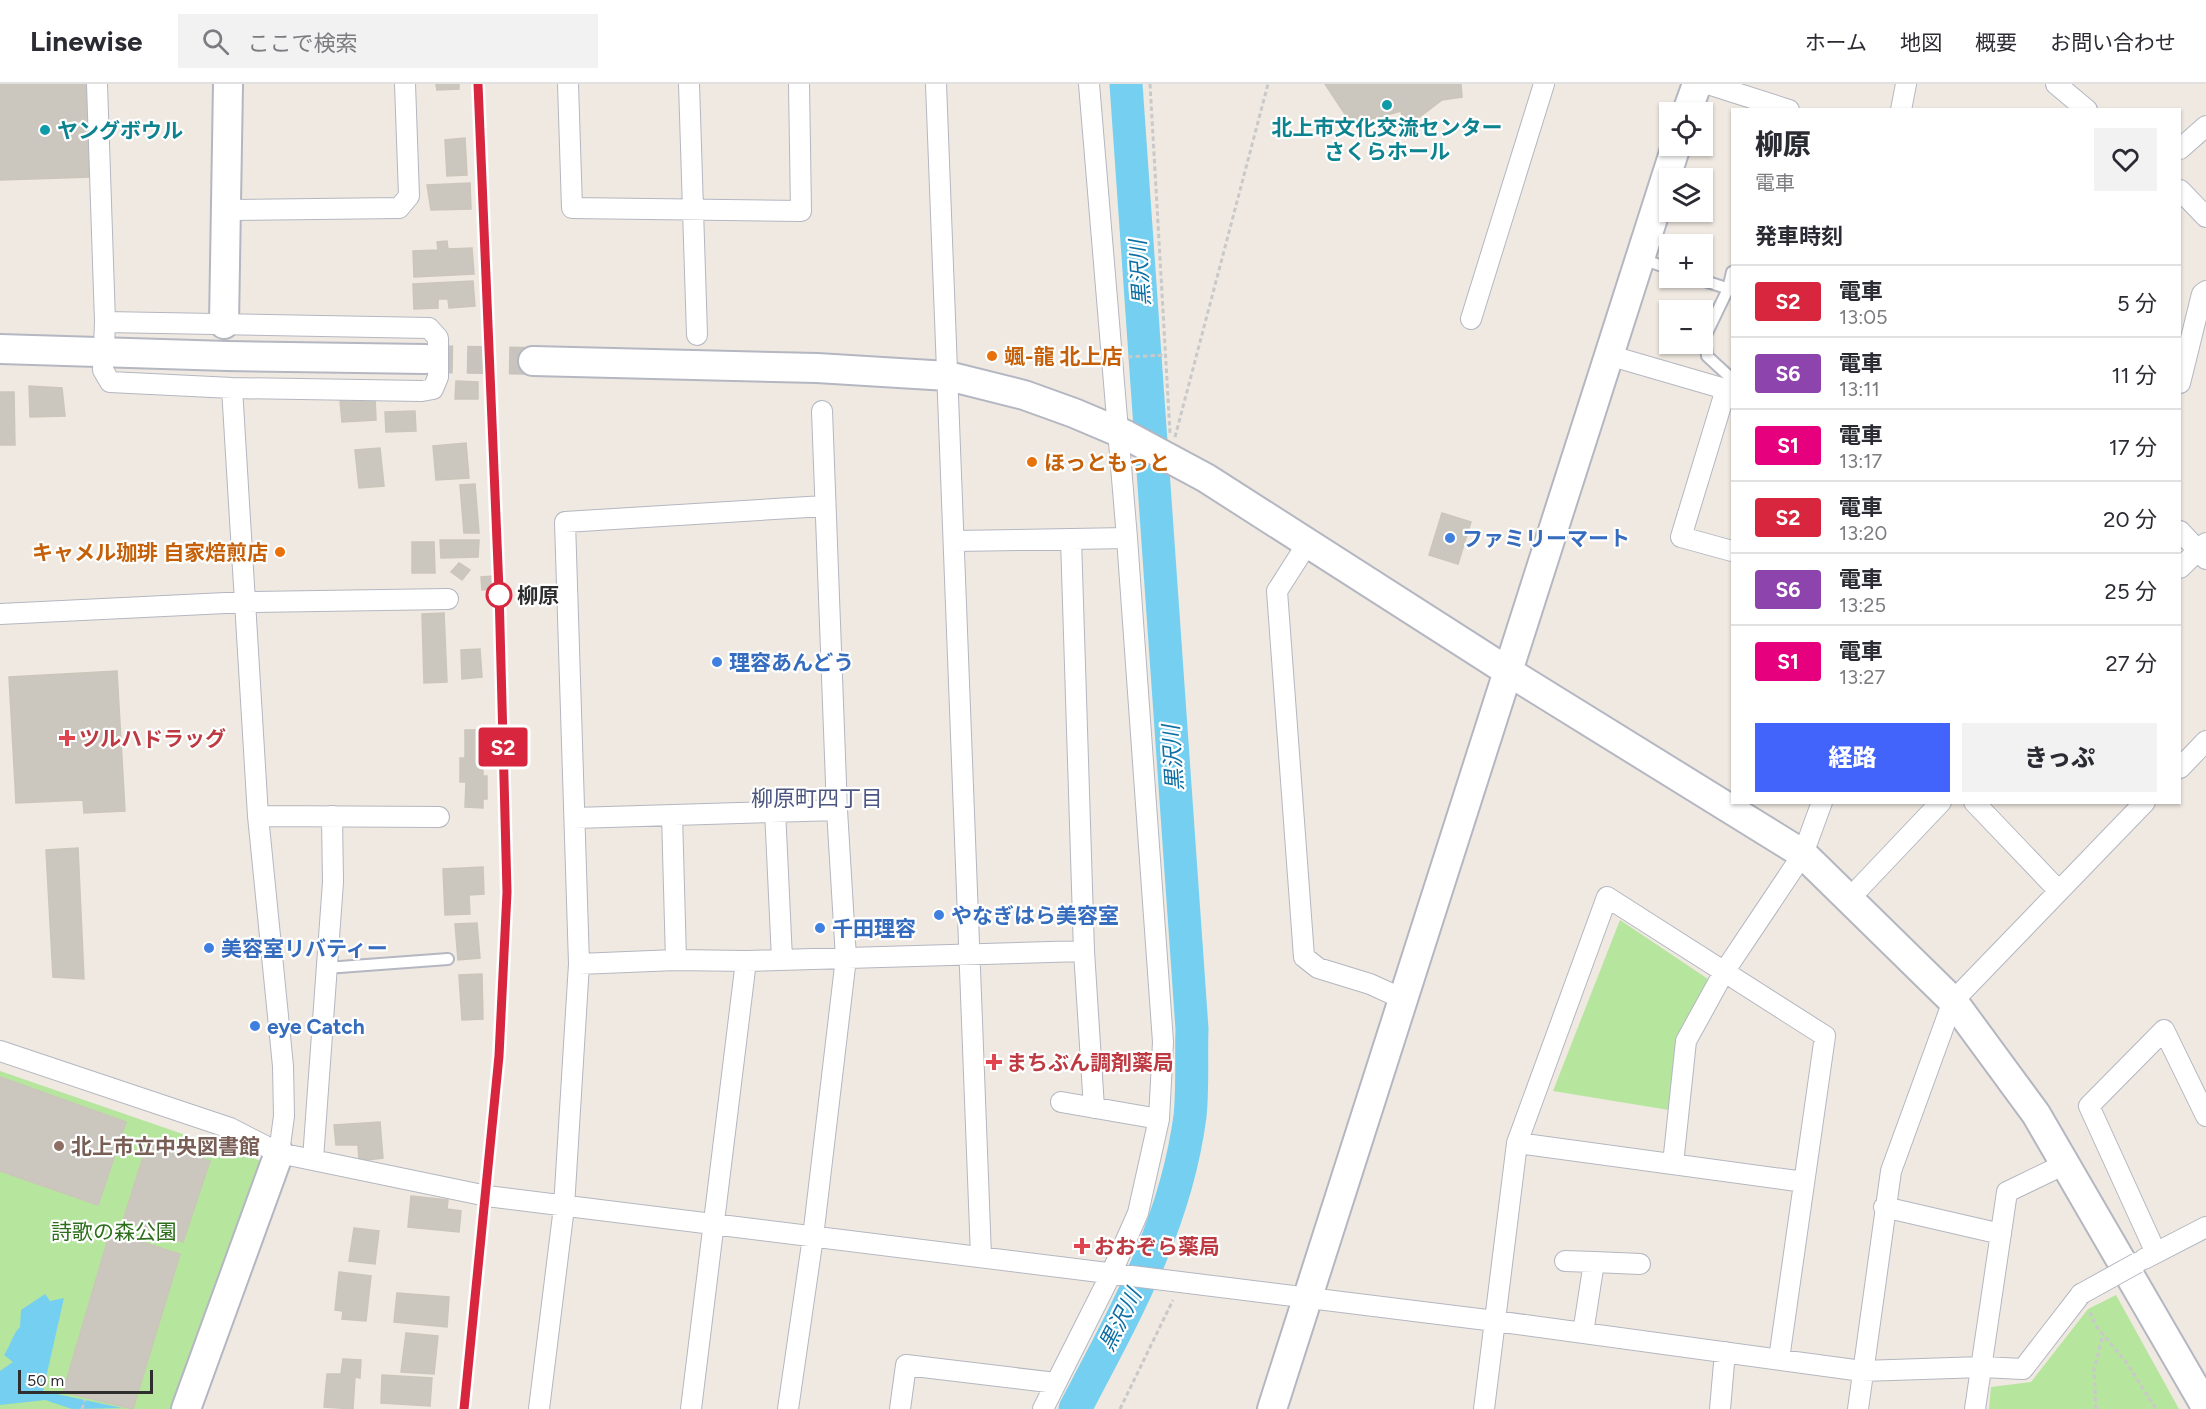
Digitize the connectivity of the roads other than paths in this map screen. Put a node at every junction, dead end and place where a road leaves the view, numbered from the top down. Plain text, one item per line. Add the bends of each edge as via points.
1 (97, 84) edge
2 (228, 84) edge
3 (405, 84) edge
4 (568, 84) edge
5 (689, 84) edge
6 (799, 84) edge
7 (936, 84) edge
8 (1089, 84) edge
9 (1544, 84) edge
10 (1697, 84) edge
11 (1708, 84) edge
12 (1906, 84) edge
13 (2056, 84) edge
14 (1691, 102) edge
15 (1783, 108) edge
16 (1901, 108) edge
17 (2085, 108) edge
18 (2206, 126) edge
19 (2181, 148) edge
20 (1673, 156) edge
21 (2181, 191) edge
22 (227, 210) junction
23 (693, 210) junction
24 (2206, 217) edge
25 (1640, 258) junction
26 (1659, 265) edge
27 (1713, 284) edge
28 (1730, 289) edge
29 (2206, 291) edge
30 (1472, 319) dead end
31 (105, 322) junction
32 (224, 324) junction
33 (698, 335) dead end
34 (0, 349) edge
35 (103, 352) junction
36 (1608, 355) junction
37 (425, 359) tunnel mouth
38 (532, 361) tunnel mouth
39 (948, 376) junction
40 (2181, 379) edge
41 (1730, 386) edge
42 (232, 388) junction
43 (822, 411) dead end
44 (1121, 433) junction
45 (824, 506) junction
46 (2181, 532) edge
47 (1127, 538) junction
48 (1071, 539) junction
49 (954, 541) junction
50 (1306, 544) junction
51 (1731, 551) edge
52 (2203, 551) edge
53 (2181, 567) edge
54 (448, 599) dead end
55 (246, 602) junction
56 (0, 614) edge
57 (1509, 672) junction
58 (2206, 741) edge
59 (2181, 767) edge
60 (1820, 804) edge
61 (1939, 804) edge
62 (1976, 804) edge
63 (2143, 804) edge
64 (774, 810) junction
65 (837, 810) junction
66 (672, 815) junction
67 (258, 816) junction
68 (332, 816) junction
69 (439, 817) dead end
70 (574, 818) junction
71 (1803, 854) junction
72 (2058, 890) junction
73 (1849, 899) junction
74 (1084, 951) junction
75 (968, 954) junction
76 (846, 958) junction
77 (448, 959) dead end
78 (782, 959) junction
79 (676, 960) junction
80 (746, 961) junction
81 (579, 964) junction
82 (326, 968) junction
83 (1724, 972) junction
84 (1403, 999) junction
85 (1953, 1001) junction
86 (0, 1051) edge
87 (1061, 1102) dead end
88 (1094, 1108) junction
89 (2206, 1116) edge
90 (1159, 1119) junction
91 (1517, 1143) junction
92 (279, 1153) junction
93 (314, 1159) junction
94 (1673, 1164) junction
95 (2065, 1164) junction
96 (1804, 1182) junction
97 (564, 1207) junction
98 (1884, 1207) junction
99 (712, 1226) junction
100 (2206, 1227) edge
101 (2001, 1234) junction
102 (813, 1237) junction
103 (2156, 1253) junction
104 (981, 1256) junction
105 (1565, 1260) dead end
106 (1594, 1262) junction
107 (1640, 1264) dead end
108 (1116, 1275) junction
109 (1309, 1299) junction
110 (1495, 1321) junction
111 (1583, 1333) junction
112 (1725, 1352) junction
113 (1779, 1359) junction
114 (1982, 1366) junction
115 (1862, 1371) junction
116 (1056, 1383) junction
117 (2206, 1407) edge
118 (186, 1409) edge
119 (539, 1409) edge
120 (691, 1409) edge
121 (788, 1409) edge
122 (900, 1409) edge
123 (1043, 1409) edge
124 (1272, 1409) edge
125 (1484, 1409) edge
126 (1720, 1409) edge
127 (1858, 1409) edge
128 (1975, 1409) edge

1 - 31 street
2 - 22 street
3 - 22 street via 408,196 399,208
4 - 23 street via 572,208
5 - 23 street
6 - 23 street via 801,211
7 - 39 street
8 - 44 street via 1111,358
9 - 30 street
10 - 14 street
11 - 15 street
12 - 16 street
13 - 17 street
18 - 19 street
20 - 25 street
21 - 24 street
22 - 32 street
23 - 33 street
25 - 26 lane
25 - 36 street
27 - 28 lane
28 - 41 lane via 1705,337 1707,356
29 - 40 street via 2202,294
31 - 32 street
31 - 35 street
32 - 42 street via 429,328 438,338 438,377 434,389
34 - 35 street
35 - 37 street
35 - 42 street via 103,370 110,382
36 - 41 street
36 - 57 street
38 - 39 street via 817,368
39 - 44 street via 1024,394
39 - 49 street
41 - 51 street via 1681,537
42 - 55 street
43 - 45 street
44 - 47 street
44 - 50 street via 1171,455
45 - 65 street
45 - 70 street via 565,522
46 - 52 street
47 - 48 street
47 - 90 street via 1163,1042
48 - 49 street
48 - 74 street
49 - 75 street
50 - 57 street
50 - 84 street via 1277,591 1304,957 1318,968
52 - 53 street
54 - 55 street
55 - 56 street
55 - 67 street
57 - 71 street
57 - 84 street
58 - 59 street
60 - 71 street
61 - 73 street
62 - 72 street
63 - 72 street
64 - 65 street
64 - 66 street
64 - 78 street
65 - 76 street
66 - 70 street
66 - 79 street
67 - 68 street
67 - 92 street via 283,1066 284,1116
68 - 69 street
68 - 82 street via 333,882
70 - 81 street
71 - 73 street
71 - 83 street
72 - 85 street
73 - 85 street
74 - 75 street
74 - 88 street
75 - 76 street
75 - 104 street
76 - 78 street
76 - 102 street
77 - 82 lane
78 - 80 street
79 - 80 street
79 - 81 street
80 - 99 street
81 - 97 street
82 - 93 street
83 - 91 street via 1608,897
83 - 94 street via 1686,1041
83 - 96 street via 1825,1036
84 - 109 street
85 - 95 street via 2036,1113
85 - 98 street via 1891,1171
86 - 92 street via 230,1128
87 - 88 street
88 - 90 street
89 - 103 street via 2164,1030 2089,1106
90 - 108 street via 1138,1214
91 - 94 street
91 - 110 street
92 - 93 street
92 - 118 street
93 - 97 street via 487,1196
94 - 96 street
95 - 101 street via 2007,1192
95 - 117 street
96 - 113 street
97 - 99 street
97 - 119 street
98 - 101 street
98 - 115 street
99 - 102 street
99 - 120 street
100 - 103 street
101 - 114 street
102 - 104 street
102 - 121 street
103 - 114 street, bridge via 2081,1293 2023,1369
104 - 108 street
105 - 106 street
106 - 107 street
106 - 111 street
108 - 109 street
108 - 116 street
109 - 110 street
109 - 124 street
110 - 111 street
110 - 125 street
111 - 112 street
112 - 113 street
112 - 126 street
113 - 115 street
114 - 115 street
114 - 128 street
115 - 127 street
116 - 122 street via 906,1365
116 - 123 street

